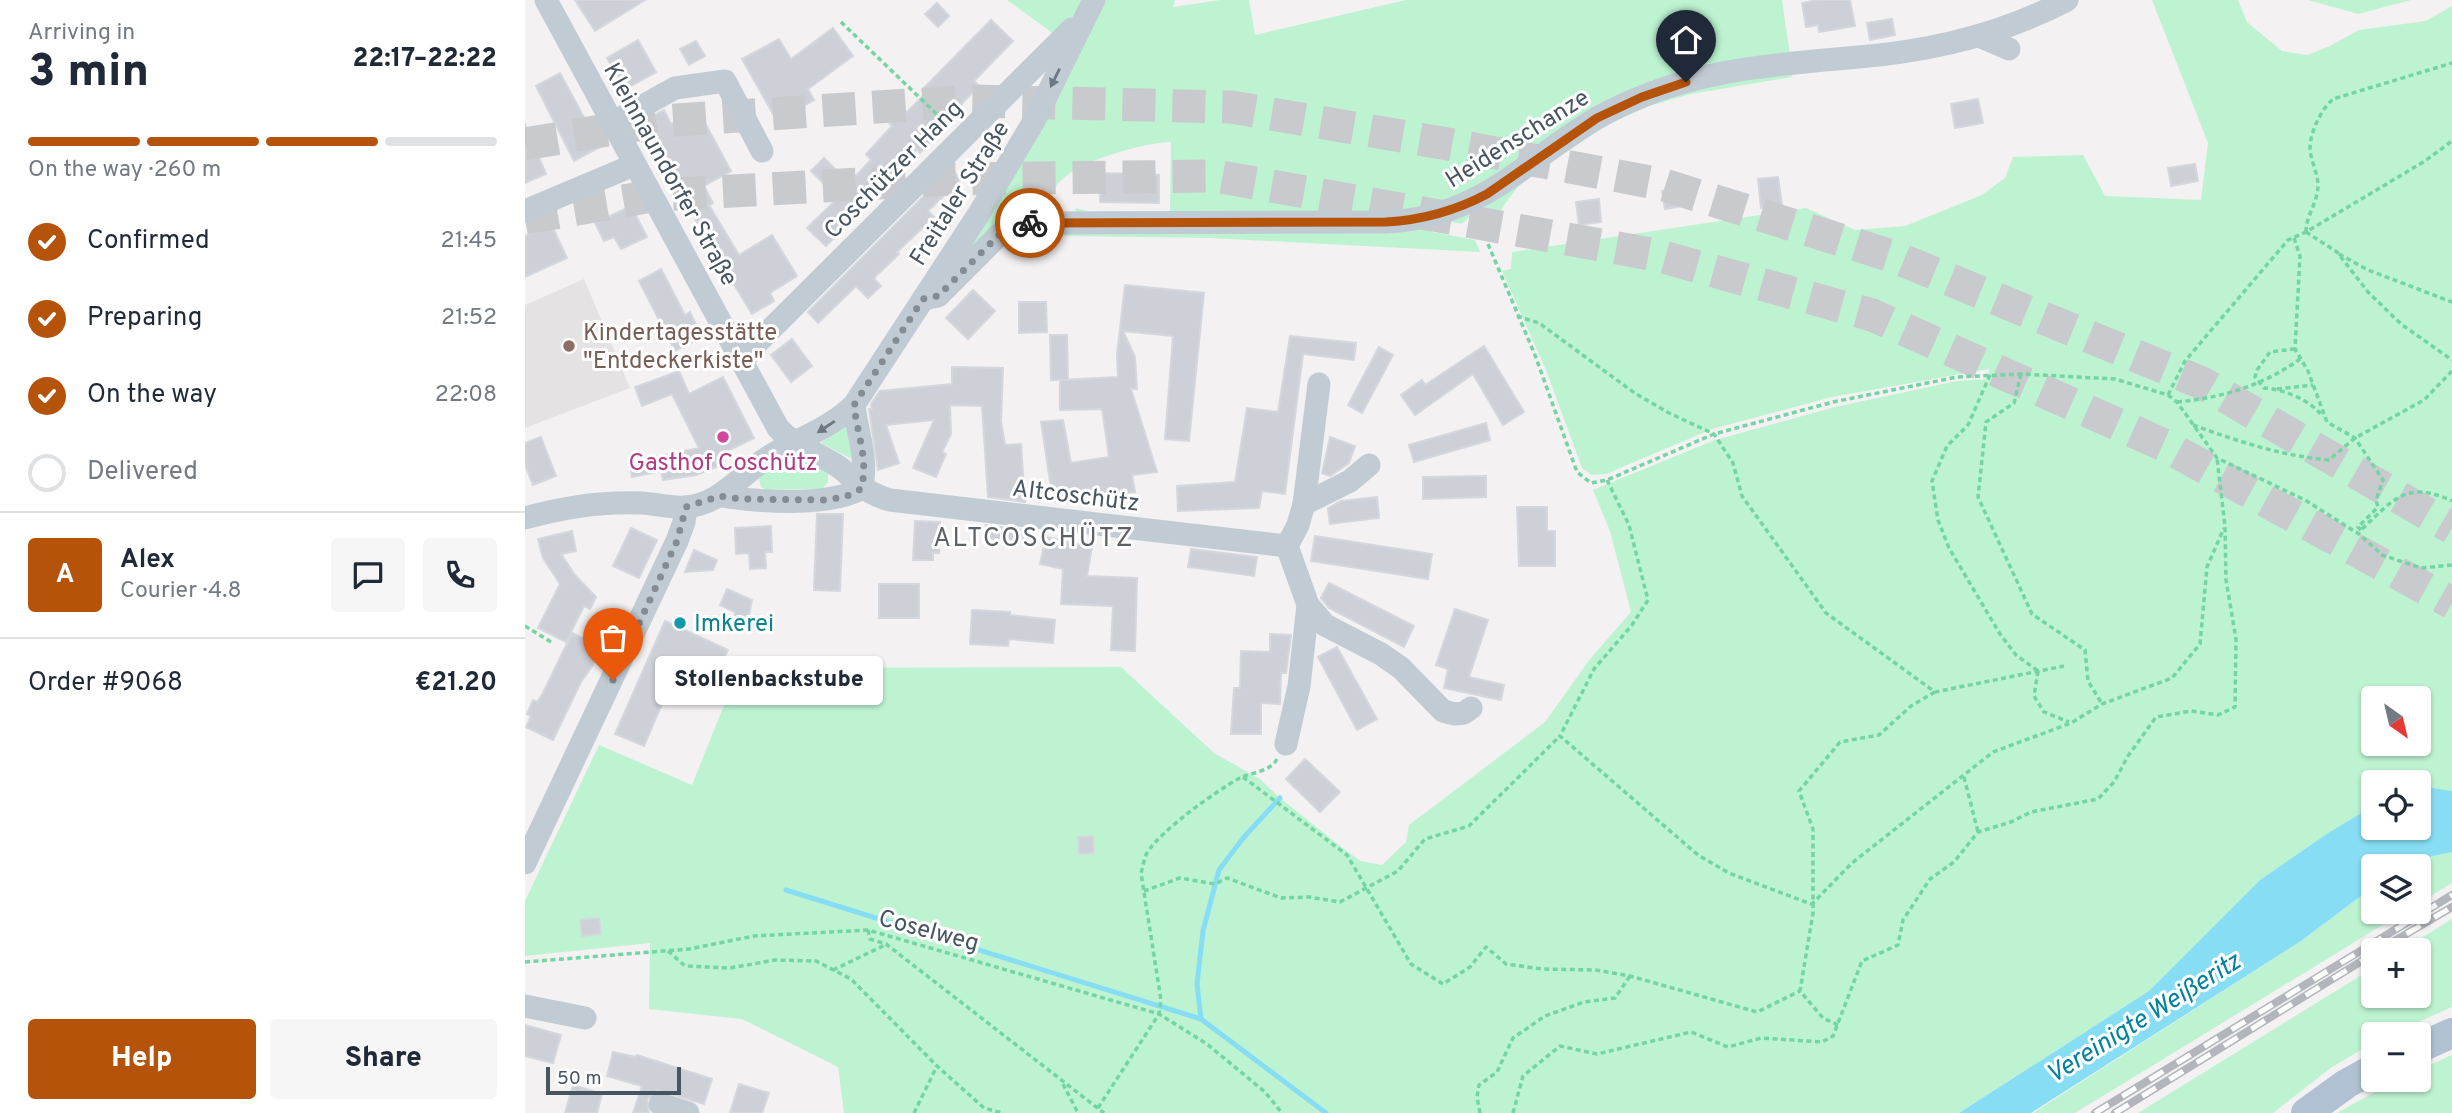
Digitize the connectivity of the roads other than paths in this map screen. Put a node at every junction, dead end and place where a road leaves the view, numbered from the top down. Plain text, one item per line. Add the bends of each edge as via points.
1 (546, 0) edge
2 (2067, 0) edge
3 (1089, 8) edge
4 (1979, 36) junction
5 (2009, 49) dead end
6 (612, 123) junction
7 (762, 151) dead end
8 (635, 165) junction
9 (525, 211) edge
10 (923, 299) junction
11 (743, 362) junction
12 (1319, 384) dead end
13 (854, 405) junction
14 (794, 443) junction
15 (1369, 465) dead end
16 (861, 489) junction
17 (720, 496) junction
18 (1304, 504) junction
19 (686, 507) junction
20 (525, 518) edge
21 (1287, 546) junction
22 (1308, 605) junction
23 (1471, 708) dead end
24 (1286, 744) dead end
25 (525, 863) edge
26 (525, 1006) edge
27 (585, 1018) dead end
28 (2452, 1033) edge
29 (2431, 1043) edge
30 (2361, 1076) edge
31 (660, 1104) dead end
32 (688, 1113) edge
33 (2306, 1113) edge

1 - 6 street, Kleinnaundorfer Straße
2 - 4 street, Heidenschanze
3 -> 10 street, Freitaler Straße via 1034,121
3 - 11 street, Coschützer Hang via 751,348
4 - 5 street
4 - 10 street, Heidenschanze via 1860,57 1766,65 1664,88 1597,118 1487,194 1428,217 1375,222 1027,223 1010,227 938,296
6 - 7 street via 675,88 725,81
6 - 8 street, Kleinnaundorfer Straße
8 - 9 street
8 - 11 street, Kleinnaundorfer Straße
10 - 13 street, Freitaler Straße
11 - 14 street, Kleinnaundorfer Straße via 778,428
12 - 18 street
13 -> 14 street via 814,435
13 - 16 street via 864,458
14 - 16 street, Altcoschütz via 838,467
14 - 17 street via 766,458
15 - 18 street via 1340,488
16 - 17 street via 823,500
16 - 21 street, Altcoschütz via 912,504
17 - 19 street
18 - 21 street
19 - 20 street via 600,503
19 - 25 street via 677,541
21 - 22 street
22 - 23 street via 1325,625 1401,668 1443,711 1455,715
22 - 24 street via 1299,686
26 - 27 street
28 - 29 main road
30 - 33 main road
31 - 32 street

